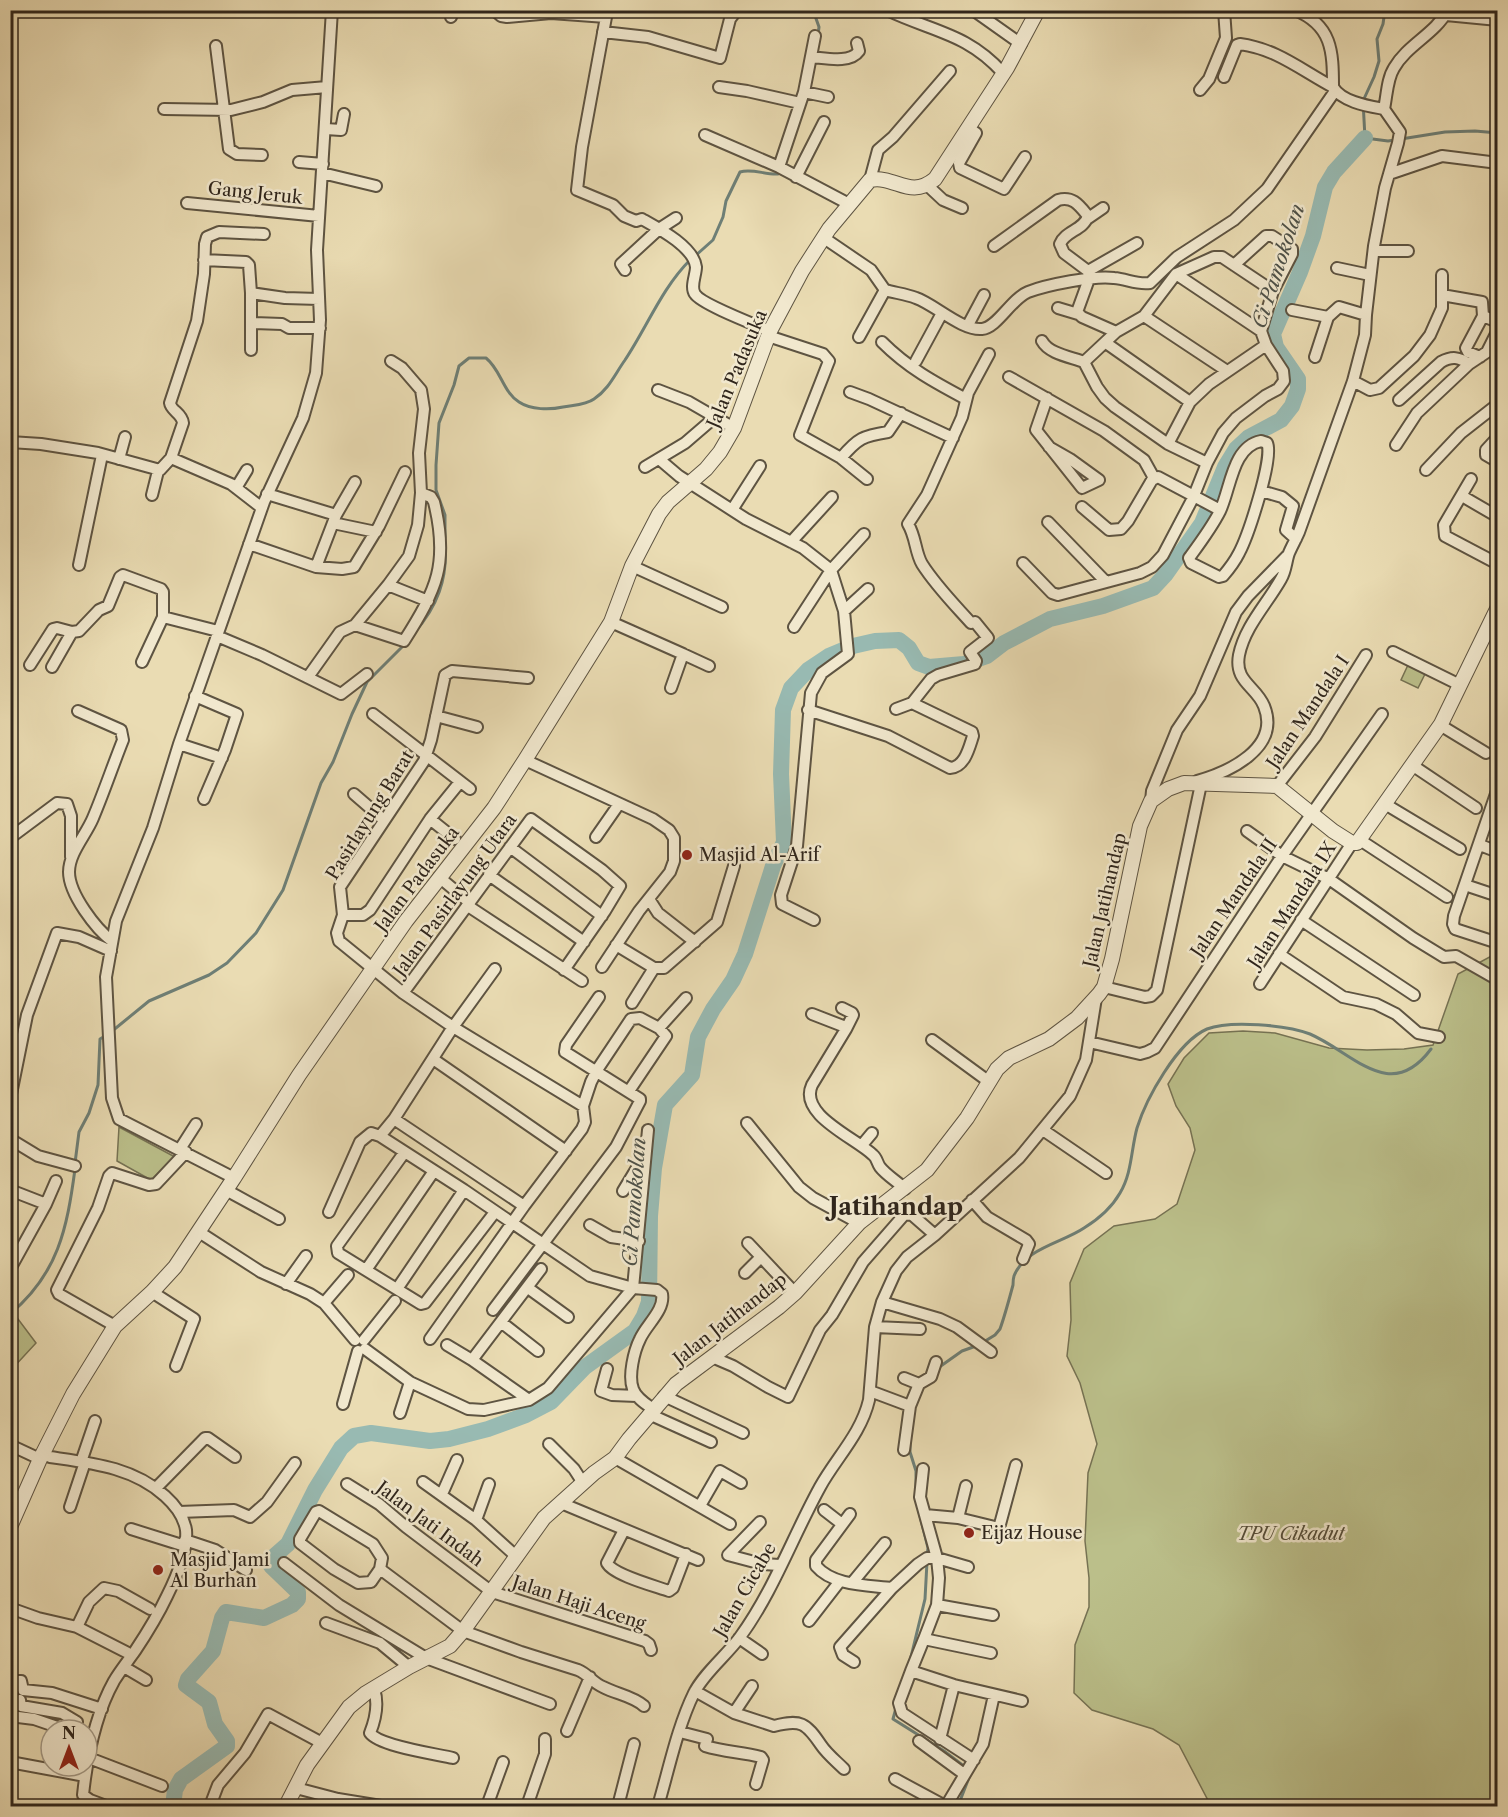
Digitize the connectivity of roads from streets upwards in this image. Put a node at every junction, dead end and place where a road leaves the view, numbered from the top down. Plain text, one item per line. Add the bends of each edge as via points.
1 (332, 10) edge
2 (494, 10) edge
3 (737, 10) edge
4 (887, 10) edge
5 (973, 10) edge
6 (1038, 10) edge
7 (1224, 10) edge
8 (1295, 10) edge
9 (1447, 13) edge
10 (606, 14) edge
11 (1497, 20) edge
12 (603, 32) junction
13 (816, 36) dead end
14 (856, 43) dead end
15 (1021, 44) junction
16 (216, 46) dead end
17 (811, 57) junction
18 (950, 71) dead end
19 (1003, 73) junction
20 (1224, 77) dead end
21 (327, 87) junction
22 (719, 87) dead end
23 (1334, 89) junction
24 (1200, 90) dead end
25 (828, 97) dead end
26 (802, 98) junction
27 (1384, 108) junction
28 (164, 109) dead end
29 (223, 111) junction
30 (344, 114) dead end
31 (824, 122) dead end
32 (968, 128) junction
33 (326, 129) junction
34 (705, 135) dead end
35 (262, 155) dead end
36 (1025, 157) dead end
37 (299, 162) dead end
38 (1497, 164) edge
39 (779, 166) junction
40 (323, 168) junction
41 (1389, 174) junction
42 (796, 177) junction
43 (870, 180) junction
44 (376, 186) dead end
45 (927, 186) junction
46 (187, 203) dead end
47 (849, 204) junction
48 (962, 208) dead end
49 (1102, 208) dead end
50 (319, 216) junction
51 (676, 218) dead end
52 (1087, 219) junction
53 (658, 229) junction
54 (264, 234) dead end
55 (824, 238) junction
56 (1137, 243) dead end
57 (993, 246) dead end
58 (1374, 251) junction
59 (1408, 251) dead end
60 (204, 260) junction
61 (1234, 265) junction
62 (1337, 268) dead end
63 (625, 270) dead end
64 (1176, 274) junction
65 (1088, 275) junction
66 (1371, 275) junction
67 (1442, 275) dead end
68 (885, 290) junction
69 (1273, 291) junction
70 (251, 293) junction
71 (1442, 295) junction
72 (984, 296) dead end
73 (319, 298) junction
74 (1058, 309) dead end
75 (1292, 309) dead end
76 (942, 313) junction
77 (1078, 314) junction
78 (1365, 315) junction
79 (1483, 315) junction
80 (1144, 316) junction
81 (1328, 317) junction
82 (251, 322) junction
83 (1497, 322) edge
84 (968, 326) junction
85 (320, 328) junction
86 (1497, 330) edge
87 (1261, 331) junction
88 (1116, 332) junction
89 (769, 333) junction
90 (860, 337) dead end
91 (1042, 341) dead end
92 (882, 342) dead end
93 (1106, 343) junction
94 (1266, 345) junction
95 (251, 350) dead end
96 (989, 354) dead end
97 (1315, 357) dead end
98 (1480, 357) junction
99 (391, 361) dead end
100 (916, 361) dead end
101 (1084, 362) junction
102 (1469, 364) junction
103 (1227, 371) junction
104 (1009, 377) dead end
105 (1353, 381) junction
106 (658, 390) dead end
107 (850, 392) dead end
108 (1047, 398) junction
109 (966, 399) junction
110 (1399, 400) dead end
111 (1190, 402) junction
112 (1497, 404) edge
113 (901, 413) junction
114 (714, 418) junction
115 (734, 428) junction
116 (124, 437) dead end
117 (1497, 437) edge
118 (953, 438) junction
119 (10, 442) edge
120 (1168, 444) junction
121 (1396, 445) dead end
122 (1049, 447) dead end
123 (102, 455) junction
124 (171, 458) junction
125 (841, 458) junction
126 (119, 459) junction
127 (659, 459) junction
128 (1497, 462) edge
129 (1207, 463) junction
130 (760, 465) dead end
131 (645, 467) dead end
132 (247, 470) dead end
133 (1426, 470) dead end
134 (158, 471) junction
135 (405, 472) dead end
136 (1154, 478) junction
137 (867, 479) dead end
138 (1471, 479) dead end
139 (355, 482) dead end
140 (690, 483) junction
141 (236, 488) junction
142 (1261, 491) junction
143 (421, 493) junction
144 (267, 494) junction
145 (152, 495) dead end
146 (1462, 496) junction
147 (832, 497) dead end
148 (1194, 498) junction
149 (1082, 507) dead end
150 (1214, 507) junction
151 (262, 508) junction
152 (732, 510) junction
153 (1497, 517) edge
154 (335, 519) junction
155 (1048, 522) dead end
156 (376, 532) junction
157 (864, 534) dead end
158 (1296, 539) junction
159 (791, 542) junction
160 (249, 544) junction
161 (1289, 553) junction
162 (1023, 563) dead end
163 (1497, 564) edge
164 (79, 565) dead end
165 (632, 566) junction
166 (316, 567) junction
167 (831, 570) junction
168 (1106, 582) junction
169 (388, 585) junction
170 (868, 589) dead end
171 (428, 601) junction
172 (722, 607) dead end
173 (1497, 607) edge
174 (844, 611) junction
175 (163, 617) junction
176 (610, 622) junction
177 (355, 625) junction
178 (794, 627) dead end
179 (72, 632) junction
180 (217, 634) junction
181 (1393, 652) dead end
182 (683, 654) junction
183 (1365, 655) dead end
184 (142, 662) dead end
185 (30, 665) dead end
186 (709, 666) dead end
187 (52, 667) dead end
188 (368, 674) dead end
189 (308, 677) junction
190 (528, 678) dead end
191 (1460, 685) junction
192 (671, 688) dead end
193 (195, 696) junction
194 (912, 703) junction
195 (896, 709) dead end
196 (78, 711) dead end
197 (808, 711) junction
198 (373, 714) dead end
199 (1382, 714) dead end
200 (436, 716) junction
201 (1440, 725) junction
202 (477, 727) dead end
203 (179, 744) junction
204 (1485, 753) dead end
205 (427, 756) junction
206 (222, 758) junction
207 (525, 760) junction
208 (1412, 765) junction
209 (1193, 783) junction
210 (1277, 786) junction
211 (1497, 788) edge
212 (354, 794) dead end
213 (204, 799) dead end
214 (1151, 801) junction
215 (619, 804) junction
216 (1384, 804) junction
217 (1476, 808) dead end
218 (1312, 815) junction
219 (430, 819) junction
220 (384, 820) junction
221 (1486, 820) junction
222 (1497, 825) edge
223 (1247, 831) dead end
224 (596, 837) dead end
225 (10, 838) edge
226 (455, 839) dead end
227 (1356, 842) junction
228 (1480, 845) junction
229 (510, 847) junction
230 (1460, 849) dead end
231 (1497, 852) edge
232 (1282, 856) junction
233 (71, 861) junction
234 (734, 866) dead end
235 (489, 875) junction
236 (439, 877) junction
237 (1329, 879) junction
238 (1465, 885) junction
239 (1497, 896) edge
240 (1447, 897) dead end
241 (649, 899) junction
242 (469, 904) junction
243 (343, 915) junction
244 (602, 916) junction
245 (814, 920) dead end
246 (1301, 920) junction
247 (584, 942) junction
248 (695, 942) junction
249 (1497, 943) edge
250 (616, 945) junction
251 (112, 946) junction
252 (1279, 954) junction
253 (602, 967) dead end
254 (374, 968) junction
255 (654, 968) junction
256 (495, 969) dead end
257 (564, 970) junction
258 (1497, 980) edge
259 (582, 981) dead end
260 (1260, 984) dead end
261 (404, 993) junction
262 (1100, 993) junction
263 (1414, 995) dead end
264 (599, 997) dead end
265 (686, 998) dead end
266 (632, 1003) dead end
267 (842, 1008) dead end
268 (812, 1014) dead end
269 (453, 1028) junction
270 (659, 1028) junction
271 (846, 1029) junction
272 (1439, 1037) dead end
273 (932, 1040) dead end
274 (1089, 1042) junction
275 (15, 1047) edge
276 (433, 1059) junction
277 (597, 1070) junction
278 (988, 1081) junction
279 (633, 1093) junction
280 (10, 1099) edge
281 (582, 1106) junction
282 (394, 1119) junction
283 (747, 1123) dead end
284 (196, 1124) dead end
285 (648, 1130) dead end
286 (1043, 1130) junction
287 (872, 1133) dead end
288 (380, 1136) junction
289 (10, 1139) edge
290 (862, 1146) junction
291 (183, 1151) junction
292 (566, 1151) junction
293 (404, 1153) junction
294 (645, 1156) junction
295 (75, 1166) dead end
296 (434, 1171) junction
297 (1106, 1173) dead end
298 (234, 1178) junction
299 (56, 1181) dead end
300 (905, 1189) junction
301 (10, 1190) edge
302 (226, 1190) junction
303 (464, 1190) junction
304 (641, 1200) junction
305 (972, 1200) junction
306 (46, 1204) junction
307 (524, 1206) junction
308 (329, 1212) dead end
309 (495, 1212) junction
310 (279, 1219) dead end
311 (859, 1223) junction
312 (512, 1224) junction
313 (590, 1225) dead end
314 (199, 1232) junction
315 (935, 1235) junction
316 (639, 1241) junction
317 (748, 1243) dead end
318 (542, 1244) junction
319 (306, 1256) dead end
320 (760, 1258) junction
321 (1023, 1258) dead end
322 (10, 1269) edge
323 (541, 1269) dead end
324 (366, 1270) junction
325 (745, 1274) dead end
326 (348, 1275) dead end
327 (286, 1284) junction
328 (528, 1288) junction
329 (638, 1288) junction
330 (397, 1289) junction
331 (152, 1292) junction
332 (795, 1293) junction
333 (395, 1301) dead end
334 (882, 1302) junction
335 (324, 1303) junction
336 (494, 1310) dead end
337 (568, 1317) dead end
338 (501, 1322) junction
339 (115, 1326) junction
340 (874, 1327) junction
341 (920, 1329) dead end
342 (430, 1339) dead end
343 (361, 1345) junction
344 (447, 1345) dead end
345 (538, 1351) dead end
346 (991, 1352) dead end
347 (712, 1357) junction
348 (472, 1360) junction
349 (936, 1362) dead end
350 (176, 1366) dead end
351 (607, 1369) dead end
352 (904, 1378) dead end
353 (410, 1382) junction
354 (919, 1384) junction
355 (870, 1391) junction
356 (638, 1396) junction
357 (664, 1396) junction
358 (529, 1400) junction
359 (343, 1404) dead end
360 (910, 1406) junction
361 (651, 1412) junction
362 (400, 1413) dead end
363 (95, 1421) dead end
364 (743, 1432) dead end
365 (711, 1442) dead end
366 (549, 1444) dead end
367 (10, 1445) edge
368 (904, 1450) dead end
369 (41, 1456) junction
370 (235, 1457) dead end
371 (616, 1457) junction
372 (457, 1460) dead end
373 (83, 1462) junction
374 (295, 1463) dead end
375 (1016, 1465) dead end
376 (923, 1469) dead end
377 (423, 1482) dead end
378 (583, 1483) junction
379 (741, 1483) dead end
380 (347, 1484) dead end
381 (489, 1484) dead end
382 (966, 1486) dead end
383 (156, 1488) junction
384 (442, 1494) junction
385 (561, 1503) junction
386 (701, 1504) junction
387 (70, 1507) dead end
388 (824, 1510) dead end
389 (179, 1512) junction
390 (850, 1514) dead end
391 (925, 1515) junction
392 (958, 1518) junction
393 (476, 1520) junction
394 (760, 1522) dead end
395 (842, 1524) junction
396 (10, 1527) edge
397 (131, 1529) dead end
398 (624, 1530) junction
399 (185, 1543) junction
400 (885, 1543) dead end
401 (686, 1554) junction
402 (517, 1557) junction
403 (937, 1558) junction
404 (698, 1560) dead end
405 (284, 1563) dead end
406 (780, 1565) junction
407 (968, 1567) dead end
408 (380, 1569) junction
409 (246, 1570) dead end
410 (840, 1581) junction
411 (852, 1583) junction
412 (892, 1588) junction
413 (492, 1592) junction
414 (937, 1605) junction
415 (10, 1608) edge
416 (150, 1609) dead end
417 (993, 1615) dead end
418 (809, 1621) dead end
419 (326, 1623) dead end
420 (77, 1627) junction
421 (463, 1631) junction
422 (739, 1638) junction
423 (924, 1639) junction
424 (651, 1650) dead end
425 (128, 1653) dead end
426 (992, 1653) dead end
427 (762, 1654) dead end
428 (426, 1658) junction
429 (854, 1662) dead end
430 (409, 1666) junction
431 (124, 1667) junction
432 (911, 1671) junction
433 (590, 1677) junction
434 (147, 1680) dead end
435 (10, 1681) edge
436 (954, 1685) junction
437 (752, 1686) dead end
438 (374, 1689) junction
439 (695, 1691) junction
440 (994, 1695) junction
441 (18, 1696) edge
442 (1022, 1701) dead end
443 (550, 1704) dead end
444 (644, 1706) dead end
445 (102, 1709) junction
446 (734, 1713) junction
447 (10, 1716) edge
448 (70, 1718) edge
449 (99, 1718) edge
450 (39, 1721) edge
451 (567, 1731) dead end
452 (680, 1732) junction
453 (545, 1738) dead end
454 (940, 1739) junction
455 (919, 1741) dead end
456 (322, 1743) junction
457 (634, 1743) dead end
458 (453, 1758) dead end
459 (974, 1760) junction
460 (10, 1762) edge
461 (99, 1762) edge
462 (503, 1762) dead end
463 (39, 1767) edge
464 (844, 1769) dead end
465 (964, 1774) junction
466 (85, 1778) edge
467 (895, 1779) dead end
468 (756, 1784) dead end
469 (162, 1786) dead end
470 (296, 1788) junction
471 (106, 1806) edge
472 (210, 1806) edge
473 (286, 1806) edge
474 (381, 1806) edge
475 (487, 1806) edge
476 (527, 1806) edge
477 (618, 1806) edge
478 (658, 1806) edge
479 (946, 1806) edge

1 - 21 street
2 - 10 street via 507,17
3 - 12 street via 730,19 720,58 648,37
4 - 19 street via 965,41
5 - 15 street
6 - 15 street
7 - 24 street via 1226,38 1209,79
8 - 23 street via 1320,25 1327,39
9 - 11 street
9 - 27 street via 1398,62
10 - 12 street
12 - 53 street via 577,190 613,205 627,218 642,219
13 - 17 street
14 - 17 street via 859,51 848,59
15 - 19 street
16 - 29 street
17 - 26 street
18 - 43 street via 878,150
19 - 32 street
20 - 23 street via 1240,44 1276,53
21 - 29 street via 292,90 263,102
21 - 33 street
22 - 26 street
23 - 27 street via 1361,103
23 - 65 street via 1267,189 1234,220 1177,257 1150,283
25 - 26 street
26 - 39 street
27 - 41 street via 1399,138
28 - 29 street
29 - 35 street via 231,151
30 - 33 street via 341,130
31 - 42 street
32 - 36 street via 976,134 959,166 971,174 1004,189
32 - 45 street via 942,170
33 - 40 street
34 - 39 street
37 - 40 street
38 - 41 street via 1442,156
39 - 42 street
40 - 44 street
40 - 50 street
41 - 58 street
42 - 47 street
43 - 45 street via 917,188
43 - 47 street, Jalan Padasuka
45 - 48 street via 943,200
46 - 50 street, Gang Jeruk
47 - 55 street, Jalan Padasuka
49 - 52 street
50 - 73 street
51 - 53 street
52 - 57 street via 1074,200 1058,200
52 - 65 street via 1060,244 1064,253
53 - 63 street via 621,264
53 - 89 street via 691,253 696,266 697,296
54 - 60 street via 212,233 207,237
55 - 68 street via 871,270
55 - 89 street, Jalan Padasuka
56 - 65 street
58 - 59 street
58 - 66 street
60 - 70 street via 246,262
60 - 124 street via 197,321 170,403 183,421
61 - 64 street via 1218,256
61 - 69 street
61 - 69 street via 1266,236 1272,236 1293,252
62 - 66 street
64 - 80 street
64 - 87 street
65 - 77 street
65 - 84 street via 1028,292 1017,298 991,326
66 - 78 street
67 - 71 street
68 - 76 street via 917,298
68 - 90 street
69 - 87 street
70 - 73 street
70 - 82 street
71 - 79 street via 1482,302
71 - 105 street via 1441,313 1414,356 1375,390
72 - 84 street
73 - 85 street
74 - 77 street
75 - 81 street
76 - 84 street
76 - 100 street
77 - 88 street
78 - 81 street via 1339,307
78 - 105 street via 1365,335
79 - 83 street
79 - 98 street via 1466,348
80 - 88 street
80 - 103 street
81 - 97 street
82 - 85 street
82 - 95 street
85 - 144 street via 309,402
86 - 98 street via 1487,352
87 - 94 street
88 - 93 street
89 - 115 street, Jalan Padasuka
89 - 125 street via 827,357 829,361 800,433
91 - 101 street via 1052,351
92 - 109 street via 929,380
93 - 101 street
93 - 111 street
94 - 103 street
94 - 129 street via 1283,371 1284,381 1236,418
96 - 109 street
98 - 102 street
99 - 143 street via 421,390
101 - 120 street via 1105,398
102 - 110 street via 1456,358 1441,362
102 - 121 street via 1417,413
103 - 111 street
104 - 108 street
105 - 158 street
106 - 114 street via 689,402
107 - 113 street
108 - 122 street via 1036,430
108 - 136 street via 1144,460
109 - 118 street
111 - 120 street
112 - 133 street via 1461,433
113 - 118 street
113 - 125 street via 888,432 875,432 860,440
114 - 115 street
114 - 127 street
115 - 140 street, Jalan Padasuka via 720,452
116 - 126 street
117 - 128 street via 1485,450 1485,455
118 - 194 street via 927,495 908,524 921,562 934,582 988,638 970,652 975,664 931,679
119 - 123 street
120 - 129 street
123 - 126 street
123 - 164 street
124 - 134 street
124 - 141 street
125 - 137 street
126 - 134 street
127 - 131 street
127 - 140 street
129 - 148 street
130 - 152 street
132 - 141 street
134 - 145 street
135 - 156 street
136 - 148 street
136 - 149 street via 1120,529 1109,530
138 - 146 street
139 - 154 street
140 - 152 street
140 - 165 street, Jalan Padasuka via 659,514
141 - 151 street
142 - 150 street via 1270,450 1261,441 1254,442 1238,458
142 - 150 street via 1239,553 1221,577 1189,561
142 - 158 street via 1282,497 1293,506 1286,530
143 - 169 street via 418,525 409,556
143 - 171 street via 434,502 441,539 437,581
144 - 151 street
144 - 154 street
146 - 153 street
146 - 163 street via 1444,525 1445,536
147 - 159 street
148 - 150 street
148 - 168 street via 1158,561 1140,573
151 - 160 street
152 - 159 street
154 - 156 street
154 - 166 street
155 - 168 street
156 - 166 street via 354,567
157 - 167 street
158 - 161 street
159 - 167 street
160 - 166 street
160 - 180 street
161 - 209 street via 1283,577 1258,614 1239,654 1239,673 1263,705 1268,728 1244,760
161 - 214 street via 1236,612 1200,696 1177,730
162 - 168 street via 1055,595
165 - 172 street
165 - 176 street, Jalan Padasuka
167 - 174 street
167 - 178 street
169 - 171 street
169 - 177 street
170 - 174 street
171 - 177 street via 404,641
173 - 191 street
174 - 197 street via 848,654 822,672 811,693
175 - 179 street via 161,589 123,575 108,606 79,631
175 - 180 street
175 - 184 street
176 - 182 street
176 - 207 street, Jalan Padasuka
177 - 189 street via 340,632
179 - 185 street via 53,629
179 - 187 street
180 - 189 street
180 - 193 street
181 - 191 street
182 - 186 street
182 - 192 street
183 - 210 street, Jalan Mandala I via 1315,737
188 - 189 street via 344,694
190 - 200 street, Pasirlayung Barat via 448,672
191 - 201 street
193 - 203 street
193 - 206 street via 237,714
194 - 195 street
194 - 197 street via 972,732 967,753 955,768 888,736
196 - 233 street via 121,730 123,735 93,819
197 - 245 street via 797,846 782,904
198 - 205 street
199 - 218 street, Jalan Mandala II
200 - 202 street
200 - 205 street, Pasirlayung Barat
201 - 204 street
201 - 208 street
203 - 206 street
203 - 251 street via 153,828 116,921
205 - 219 street via 465,785
205 - 220 street, Pasirlayung Barat
206 - 213 street
207 - 215 street
207 - 236 street, Jalan Padasuka via 494,808
208 - 216 street
208 - 217 street
209 - 210 street
209 - 214 street via 1168,789
209 - 262 street via 1157,990 1144,997
210 - 218 street
211 - 221 street
212 - 220 street
214 - 262 street, Jalan Jatihandap via 1140,826 1112,959
215 - 224 street
215 - 241 street via 653,819 674,838 670,872
216 - 227 street
216 - 230 street
218 - 227 street
218 - 232 street, Jalan Mandala II
219 - 226 street
219 - 243 street via 370,910 363,915
220 - 243 street, Pasirlayung Barat via 340,887
221 - 222 street
221 - 228 street
223 - 232 street
225 - 233 street via 57,803 67,804 71,816
227 - 237 street, Jalan Mandala IX
227 - 240 street
228 - 231 street
228 - 238 street
229 - 235 street, Jalan Pasirlayung Utara
229 - 244 street
229 - 244 street, Jalan Pasirlayung Utara via 533,819 619,884 620,889
232 - 237 street
232 - 274 street, Jalan Mandala II via 1155,1048 1140,1054
233 - 251 street via 72,886 83,908
234 - 248 street via 721,916
235 - 242 street, Jalan Pasirlayung Utara
235 - 247 street
236 - 242 street
236 - 254 street, Jalan Padasuka
237 - 246 street, Jalan Mandala IX
237 - 258 street via 1444,957 1456,956
238 - 239 street
238 - 249 street via 1454,916 1455,929
241 - 248 street via 658,913
241 - 250 street
242 - 257 street
242 - 261 street, Jalan Pasirlayung Utara
243 - 254 street, Pasirlayung Barat via 337,933 339,941
244 - 247 street
246 - 252 street, Jalan Mandala IX
246 - 263 street
247 - 257 street
248 - 255 street via 664,968
250 - 253 street
250 - 255 street
251 - 275 street via 57,933
251 - 291 street via 106,994 112,1098 119,1119
252 - 260 street, Jalan Mandala IX
252 - 272 street via 1343,997 1377,1004 1418,1033
254 - 261 street
254 - 298 street, Jalan Padasuka via 299,1075
255 - 266 street
256 - 269 street
257 - 259 street
261 - 269 street
262 - 274 street, Jalan Cicabe
262 - 278 street, Jalan Jatihandap via 1077,1018 1049,1039 1009,1058
264 - 277 street via 564,1049
265 - 270 street
267 - 271 street via 853,1015
268 - 271 street
269 - 276 street
269 - 281 street
270 - 277 street via 633,1018
270 - 279 street via 666,1036
271 - 290 street via 808,1093 820,1115
273 - 278 street
274 - 286 street, Jalan Cicabe via 1070,1096
275 - 280 street
276 - 282 street
276 - 292 street
277 - 279 street
277 - 281 street
278 - 300 street, Jalan Jatihandap via 967,1118 927,1170
279 - 318 street via 640,1101 616,1147
281 - 292 street via 585,1122
282 - 288 street
282 - 307 street
283 - 311 street via 799,1187
284 - 291 street
285 - 294 street
286 - 297 street
286 - 305 street, Jalan Cicabe via 1019,1158
287 - 290 street
288 - 293 street
288 - 308 street via 371,1133 360,1142
289 - 295 street via 38,1156
290 - 300 street
291 - 298 street
291 - 339 street via 156,1184 112,1173 109,1176 98,1208 57,1290
292 - 307 street
293 - 296 street
293 - 324 street via 337,1246 338,1253
294 - 304 street
294 - 304 street via 620,1189
296 - 303 street
296 - 324 street
298 - 302 street, Jalan Padasuka
299 - 306 street
300 - 311 street, Jalan Jatihandap
301 - 306 street
302 - 310 street
302 - 314 street, Jalan Padasuka
303 - 309 street
303 - 330 street
304 - 316 street
305 - 315 street, Jalan Cicabe
305 - 321 street via 987,1217 1026,1240 1029,1244
306 - 322 street
307 - 312 street
309 - 312 street
309 - 330 street via 424,1303
311 - 332 street, Jalan Jatihandap
312 - 318 street
312 - 342 street
313 - 316 street via 610,1237
314 - 327 street
314 - 331 street, Jalan Padasuka
315 - 334 street, Jalan Cicabe via 896,1270
315 - 347 street via 911,1214 904,1215 863,1262 810,1348 788,1397
316 - 329 street
317 - 320 street
318 - 329 street via 590,1276
318 - 336 street
319 - 327 street
320 - 325 street
320 - 332 street
323 - 328 street
324 - 330 street
326 - 335 street
327 - 335 street
328 - 337 street
328 - 338 street
329 - 356 street via 657,1290 663,1299 639,1340 632,1382
329 - 358 street via 556,1380
331 - 339 street, Jalan Padasuka
331 - 350 street via 194,1319
332 - 347 street, Jalan Jatihandap
333 - 343 street
334 - 340 street, Jalan Cicabe
334 - 346 street via 940,1319
335 - 343 street
338 - 345 street
338 - 348 street
339 - 369 street, Jalan Padasuka
340 - 341 street
340 - 355 street, Jalan Cicabe
343 - 353 street
343 - 359 street
344 - 348 street
347 - 357 street, Jalan Jatihandap
348 - 358 street
349 - 354 street via 931,1377
351 - 356 street via 601,1392
352 - 354 street
353 - 358 street via 468,1409 484,1410
353 - 362 street
354 - 360 street
355 - 360 street
355 - 406 street, Jalan Cicabe via 859,1428 820,1487
356 - 361 street
357 - 361 street, Jalan Jatihandap
357 - 364 street
360 - 368 street
361 - 365 street
361 - 371 street, Jalan Jatihandap
363 - 373 street
366 - 378 street
367 - 369 street
369 - 373 street
369 - 396 street, Jalan Padasuka
370 - 383 street via 205,1438
371 - 378 street, Jalan Jatihandap
371 - 386 street
371 - 386 street via 729,1522
372 - 384 street
373 - 383 street via 117,1469
373 - 387 street
374 - 389 street via 267,1502 250,1517 234,1510
375 - 392 street via 999,1528
376 - 391 street via 920,1497
377 - 384 street
378 - 385 street, Jalan Jatihandap
379 - 386 street via 720,1471
380 - 413 street, Jalan Jati Indah via 379,1503
381 - 393 street
382 - 392 street
383 - 389 street
384 - 393 street
385 - 398 street
385 - 402 street, Jalan Jatihandap via 544,1518
388 - 395 street
389 - 399 street via 186,1531
390 - 395 street
391 - 392 street
391 - 403 street
393 - 402 street
394 - 406 street via 728,1555
395 - 410 street via 816,1560 820,1571
397 - 399 street
398 - 401 street
398 - 401 street via 608,1563 610,1569 620,1573 669,1591
399 - 409 street via 215,1550
399 - 431 street via 168,1593
400 - 411 street
401 - 404 street
402 - 413 street, Jalan Jatihandap
403 - 407 street
403 - 412 street via 927,1558 918,1564
403 - 414 street
405 - 428 street via 339,1605
406 - 422 street, Jalan Cicabe
408 - 408 street via 382,1558 374,1544 316,1512 300,1543 359,1584 371,1581
408 - 421 street
410 - 411 street
410 - 418 street
411 - 412 street
412 - 429 street via 840,1647
413 - 421 street, Jalan Jatihandap
413 - 424 street, Jalan Haji Aceng via 645,1641
414 - 417 street
414 - 423 street
415 - 420 street
416 - 420 street via 118,1591 104,1588 90,1602
419 - 430 street via 380,1643
420 - 425 street
421 - 428 street, Jalan Jatihandap via 450,1646
421 - 433 street
422 - 427 street
422 - 439 street, Jalan Cicabe
423 - 426 street
423 - 432 street
428 - 430 street, Jalan Jatihandap
428 - 443 street
430 - 438 street, Jalan Jatihandap
431 - 434 street
431 - 445 street
432 - 436 street
432 - 454 street via 899,1703 902,1713
433 - 444 street via 603,1688
433 - 451 street
435 - 441 street via 21,1681
436 - 440 street
436 - 454 street
437 - 446 street
438 - 456 street, Jalan Jatihandap via 349,1707
438 - 458 street via 378,1699 370,1733 373,1737 395,1746
439 - 446 street
439 - 452 street, Jalan Cicabe
440 - 442 street
440 - 459 street via 983,1744
441 - 445 street via 52,1693
441 - 448 street via 21,1706
445 - 449 street
446 - 464 street via 774,1726 804,1725
447 - 450 street
452 - 468 street via 707,1739 705,1746 724,1752 732,1750 761,1757
452 - 478 street, Jalan Cicabe
453 - 476 street via 544,1754
454 - 459 street
455 - 465 street
456 - 470 street, Jalan Jatihandap
456 - 472 street via 268,1714 245,1753 218,1785
457 - 477 street
459 - 465 street
460 - 463 street
461 - 469 street
462 - 475 street
465 - 479 street
466 - 471 street via 80,1800
467 - 479 street
470 - 473 street, Jalan Jatihandap
470 - 474 street

